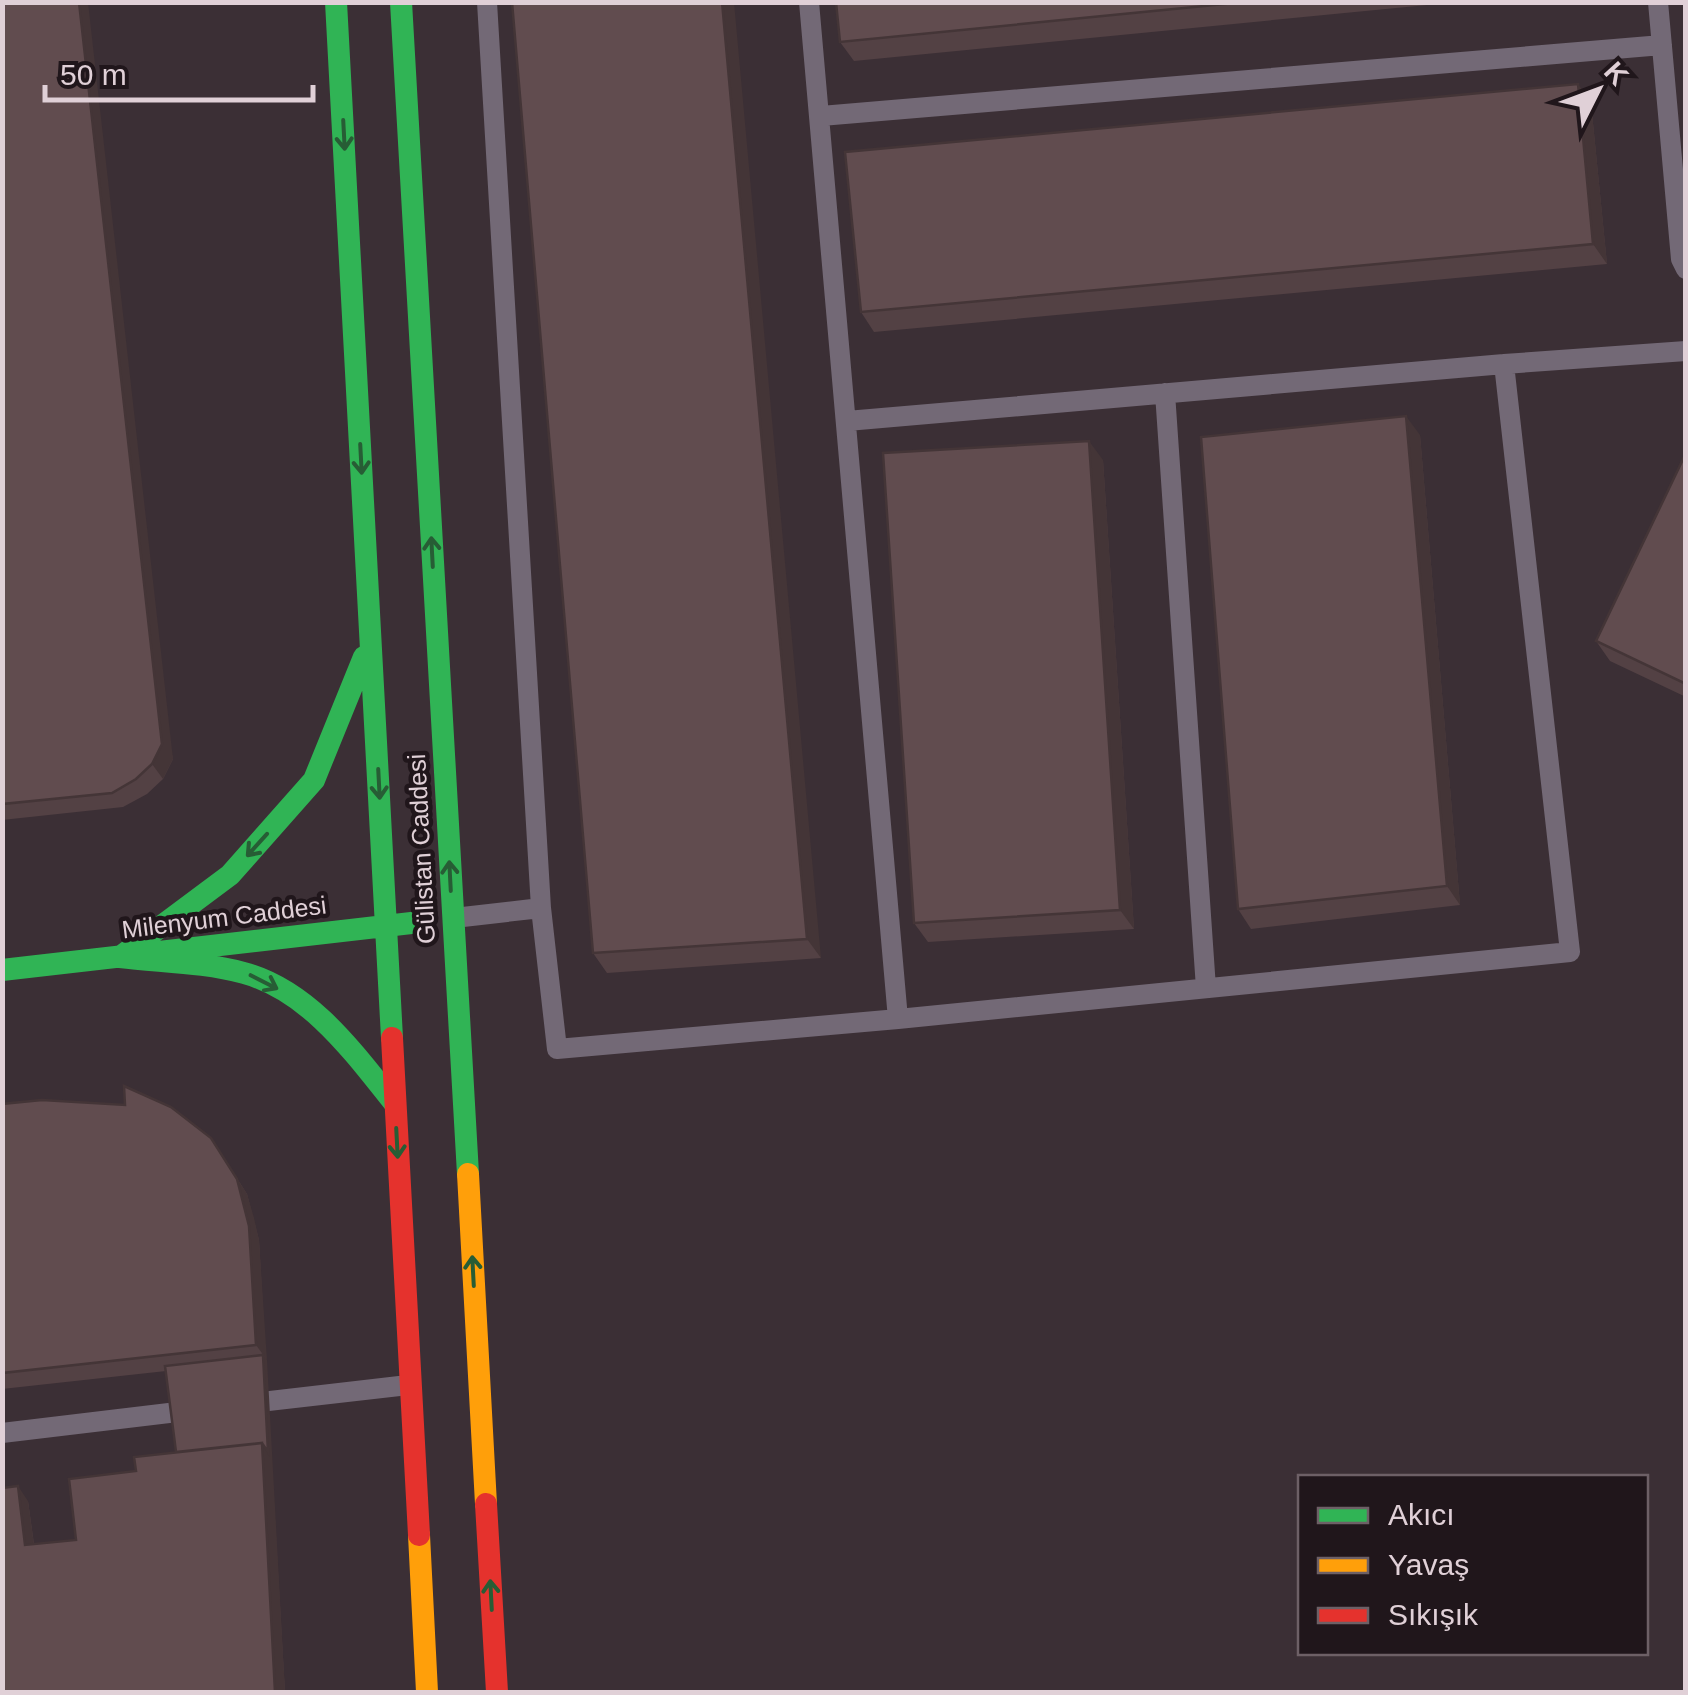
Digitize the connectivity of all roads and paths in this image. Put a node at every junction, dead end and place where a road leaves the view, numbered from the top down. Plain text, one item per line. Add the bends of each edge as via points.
1 (336, 2) edge
2 (401, 2) edge
3 (487, 2) edge
4 (809, 2) edge
5 (1658, 2) edge
6 (1662, 45) junction
7 (820, 116) junction
8 (1686, 269) edge
9 (1686, 351) edge
10 (1504, 364) junction
11 (1165, 393) junction
12 (847, 420) junction
13 (371, 640) junction
14 (541, 908) junction
15 (453, 918) junction
16 (386, 926) junction
17 (120, 957) junction
18 (2, 970) edge
19 (1206, 988) junction
20 (898, 1020) junction
21 (396, 1104) junction
22 (410, 1385) junction
23 (2, 1433) edge
24 (428, 1692) edge
25 (496, 1692) edge

1 -> 13 main road, Gülistan Caddesi
15 -> 2 main road, Gülistan Caddesi
3 - 14 lane
4 - 7 lane
5 - 6 lane
6 - 7 lane
6 - 8 lane
7 - 12 lane
9 - 10 lane
10 - 11 lane
10 - 19 lane via 1570,952
11 - 12 lane
11 - 19 lane
12 - 20 lane
13 -> 16 main road, Gülistan Caddesi
13 -> 17 main road via 314,780 230,875
14 - 15 lane
14 - 20 lane via 558,1049
15 - 16 main road, Milenyum Caddesi
25 -> 15 main road, Gülistan Caddesi
16 - 17 main road, Milenyum Caddesi
16 - 21 main road, Gülistan Caddesi
17 - 18 main road, Milenyum Caddesi
17 -> 21 main road via 248,974 300,1001
19 - 20 lane
21 -> 22 main road, Gülistan Caddesi
22 - 23 lane
22 - 24 main road, Gülistan Caddesi

